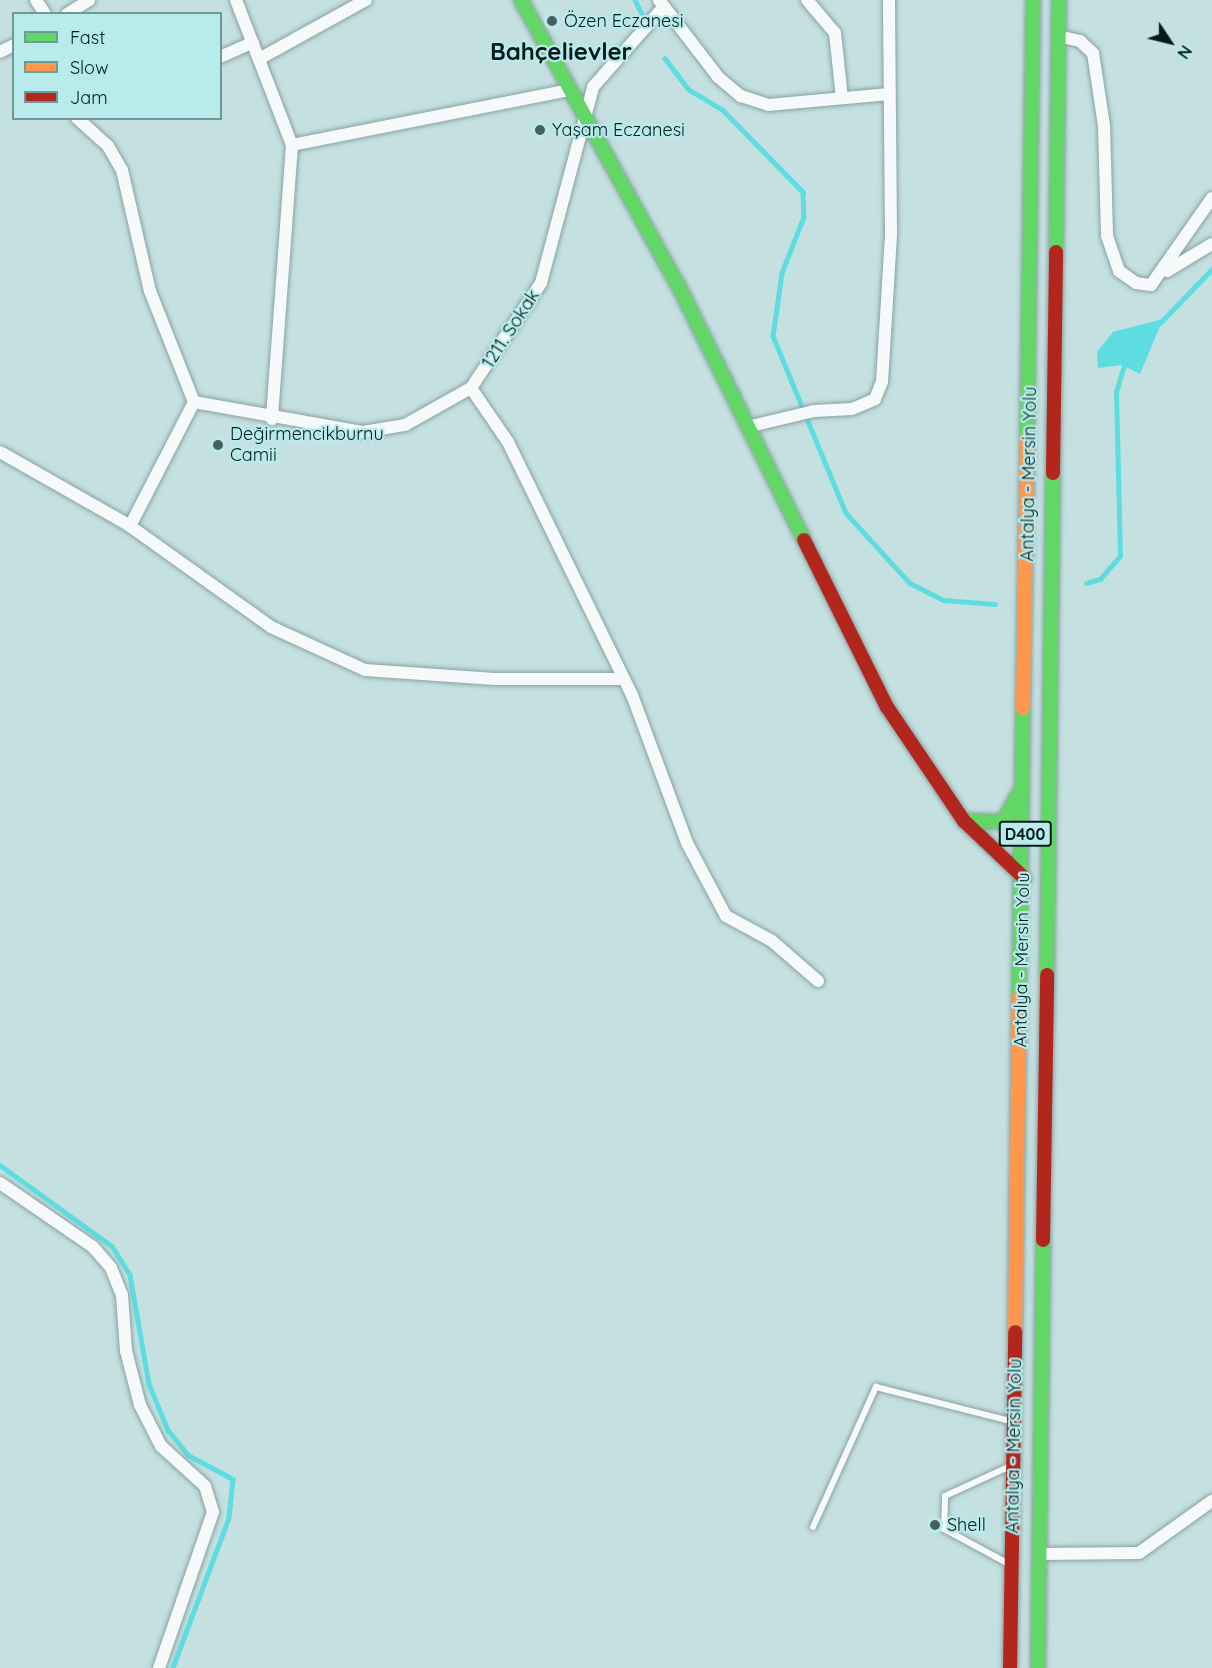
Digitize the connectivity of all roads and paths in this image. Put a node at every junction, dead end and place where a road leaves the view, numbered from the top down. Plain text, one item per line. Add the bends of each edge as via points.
1 (89, 0) edge
2 (236, 0) edge
3 (366, 0) edge
4 (521, 0) edge
5 (807, 0) edge
6 (889, 0) edge
7 (1033, 0) edge
8 (1059, 0) edge
9 (660, 5) edge
10 (70, 12) edge
11 (1058, 36) junction
12 (253, 42) junction
13 (222, 56) edge
14 (259, 59) junction
15 (571, 90) junction
16 (890, 94) junction
17 (842, 98) junction
18 (84, 120) edge
19 (587, 120) junction
20 (292, 145) junction
21 (1212, 198) edge
22 (1212, 244) edge
23 (1164, 273) junction
24 (471, 388) junction
25 (194, 402) junction
26 (272, 419) junction
27 (747, 427) junction
28 (0, 452) edge
29 (130, 526) junction
30 (624, 679) junction
31 (1026, 779) junction
32 (964, 820) junction
33 (1024, 878) junction
34 (1050, 879) junction
35 (818, 981) dead end
36 (0, 1183) edge
37 (1014, 1422) junction
38 (1014, 1465) junction
39 (1212, 1501) edge
40 (813, 1527) dead end
41 (1040, 1554) junction
42 (1012, 1566) junction
43 (159, 1668) edge
44 (1010, 1668) edge
45 (1038, 1668) edge

1 - 10 street
2 - 12 street
3 - 14 street
4 - 15 main road
5 - 17 street via 835,33
6 - 16 street
7 - 31 main road, Antalya - Mersin Yolu / D400
8 - 11 main road, Antalya - Mersin Yolu / D400
9 - 17 street via 741,96 768,105
9 - 19 street, 1211. Sokak via 593,87
11 - 23 street via 1080,41 1093,53 1104,126 1107,236 1119,271 1136,283 1151,285
11 - 34 main road, Antalya - Mersin Yolu / D400
12 - 13 street
12 - 14 street
14 - 20 street
15 - 19 main road
15 - 20 street
16 - 17 street
16 - 27 street via 891,234 882,382 874,399 852,409 814,411
18 - 25 street via 108,146 122,170 150,291
19 - 24 street, 1211. Sokak via 541,283
19 - 27 main road via 678,285
20 - 26 street
21 - 23 street
22 - 23 street
24 - 26 street, 1211. Sokak via 405,424 363,432
24 - 30 street via 508,442
25 - 26 street, 1211. Sokak
25 - 29 street
27 - 32 main road via 887,707
28 - 29 street
29 - 30 street via 271,627 365,670 495,679
30 - 35 street via 687,843 726,916 771,941
31 - 32 main road via 1003,822
31 - 33 main road, Antalya - Mersin Yolu / D400
32 - 33 main road
33 - 34 main road
33 - 37 main road, Antalya - Mersin Yolu / D400
34 - 41 main road, Antalya - Mersin Yolu / D400
36 - 43 street via 93,1247 111,1268 122,1295 126,1351 140,1405 161,1446 206,1486 213,1512
37 - 38 main road, Antalya - Mersin Yolu / D400
37 - 40 lane via 876,1387
38 - 42 main road, Antalya - Mersin Yolu / D400
38 - 42 lane via 945,1496 944,1529
39 - 41 street via 1139,1553
41 - 45 main road, Antalya - Mersin Yolu / D400
42 - 44 main road, Antalya - Mersin Yolu / D400

